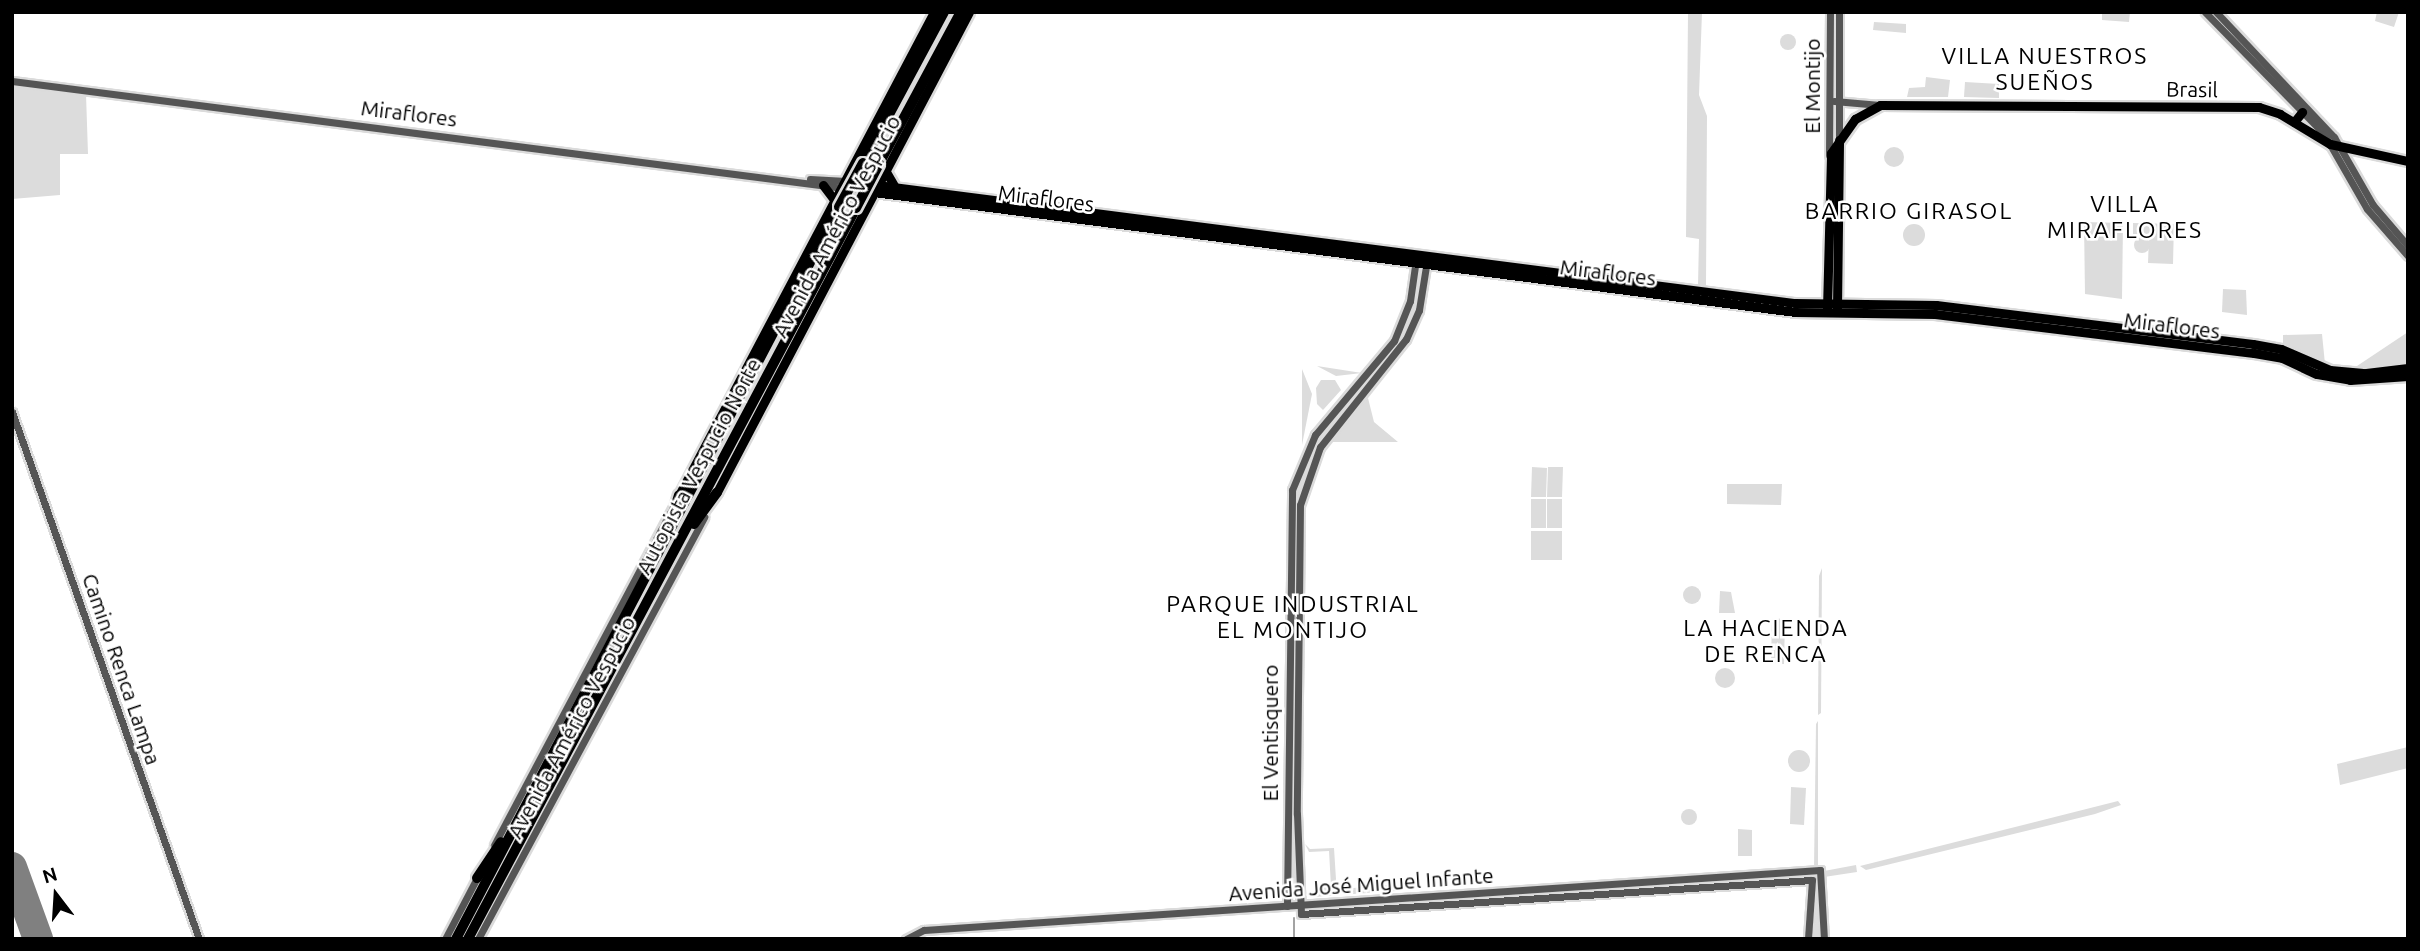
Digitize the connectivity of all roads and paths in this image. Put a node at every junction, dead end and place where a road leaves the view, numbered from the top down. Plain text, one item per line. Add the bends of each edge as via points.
1 (934, 12) edge
2 (944, 12) edge
3 (961, 12) edge
4 (969, 12) edge
5 (1830, 12) edge
6 (1839, 12) edge
7 (2205, 12) edge
8 (2216, 12) edge
9 (12, 81) edge
10 (1834, 101) junction
11 (1880, 105) junction
12 (2302, 111) junction
13 (2294, 122) junction
14 (1839, 140) junction
15 (2330, 144) junction
16 (2340, 147) junction
17 (1829, 161) junction
18 (2408, 161) edge
19 (858, 165) junction
20 (883, 167) junction
21 (802, 180) junction
22 (845, 185) junction
23 (822, 186) junction
24 (876, 188) junction
25 (892, 190) junction
26 (838, 204) junction
27 (867, 204) junction
28 (2408, 246) edge
29 (2408, 256) edge
30 (1416, 259) junction
31 (1427, 261) junction
32 (1414, 279) junction
33 (1425, 281) junction
34 (1832, 310) junction
35 (2408, 368) edge
36 (2408, 376) edge
37 (12, 412) edge
38 (717, 492) junction
39 (679, 495) junction
40 (666, 553) junction
41 (1288, 564) junction
42 (1298, 564) junction
43 (1287, 724) junction
44 (1297, 725) junction
45 (517, 823) junction
46 (477, 878) junction
47 (1287, 882) junction
48 (1299, 882) junction
49 (1591, 890) junction
50 (1333, 902) junction
51 (1300, 905) junction
52 (1287, 906) junction
53 (1334, 912) junction
54 (1301, 914) joint
55 (199, 939) edge
56 (445, 939) edge
57 (456, 939) edge
58 (468, 939) edge
59 (478, 939) edge
60 (906, 939) edge
61 (1808, 939) edge
62 (1824, 939) edge

1 - 19 main road, Avenida Américo Vespucio
2 - 19 highway, Autopista Vespucio Norte
3 - 20 highway, Autopista Vespucio Norte
4 - 20 main road, Avenida Américo Vespucio
5 - 10 street, El Montijo
6 - 10 street, El Montijo
7 - 12 street
8 - 16 street
9 - 21 street, Miraflores
10 - 11 street, Brasil
10 - 14 street, El Montijo
10 - 17 street, El Montijo
11 - 13 main road, Brasil via 2253,107 2272,110
11 - 14 main road via 1858,116
12 - 13 main road
12 - 15 street
13 - 15 main road, Brasil
14 - 17 main road, El Montijo
14 - 34 main road, El Montijo
15 - 16 main road, Brasil
15 - 29 street via 2367,209
16 - 18 main road, Brasil
16 - 28 street via 2373,205
17 - 34 main road, El Montijo
19 - 20 main road via 872,174
19 - 22 main road, Avenida Américo Vespucio
19 - 26 highway, Autopista Vespucio Norte, bridge
20 - 24 main road, Avenida Américo Vespucio
20 - 25 main road
20 - 40 highway, Autopista Vespucio Norte, bridge
21 - 22 street, Miraflores
21 - 23 street, Miraflores
22 - 23 street, Miraflores
22 - 24 main road, Miraflores
22 - 26 main road, Avenida Américo Vespucio
23 - 26 main road
24 - 25 main road, Miraflores
24 - 27 main road, Avenida Américo Vespucio
25 - 27 main road
25 - 30 main road, Miraflores
26 - 27 main road via 847,198
26 - 39 main road, Avenida Américo Vespucio
26 - 40 highway, Autopista Vespucio Norte
27 - 38 main road, Avenida Américo Vespucio
30 - 31 main road, Miraflores
30 - 32 street, El Ventisquero
31 - 33 street, El Ventisquero
31 - 34 main road, Miraflores
32 - 33 street
32 - 41 street, El Ventisquero via 1394,341 1321,426 1300,461 1290,500
33 - 42 street, El Ventisquero via 1419,310 1399,352 1338,421 1311,464 1300,505
34 - 35 main road, Miraflores via 1936,305 2253,344 2281,349 2330,370 2366,373
34 - 36 main road, Miraflores via 1935,314 2254,352 2350,380
37 - 55 street, Camino Renca Lampa
38 - 40 highway
38 - 59 street, Avenida Américo Vespucio
39 - 40 highway
39 - 46 street, Avenida Américo Vespucio
40 - 45 highway, Autopista Vespucio Norte
40 - 58 highway, Autopista Vespucio Norte
41 - 42 street
41 - 43 street, El Ventisquero
42 - 44 street, El Ventisquero
43 - 44 street
43 - 47 street, El Ventisquero
44 - 48 street, El Ventisquero
45 - 46 highway
45 - 57 highway, Autopista Vespucio Norte
46 - 56 street, Avenida Américo Vespucio
47 - 48 street
47 - 52 street, El Ventisquero
48 - 51 street, El Ventisquero
49 - 50 street, Avenida José Miguel Infante
49 - 53 street, Avenida José Miguel Infante
49 - 61 street, Avenida José Miguel Infante via 1812,880
49 - 62 street, Avenida José Miguel Infante via 1820,870
50 - 51 street, Avenida José Miguel Infante
50 - 53 street
51 - 52 street, Avenida José Miguel Infante
51 - 54 street, El Ventisquero
52 - 60 street, Avenida José Miguel Infante via 924,930
53 - 54 street, Avenida José Miguel Infante

